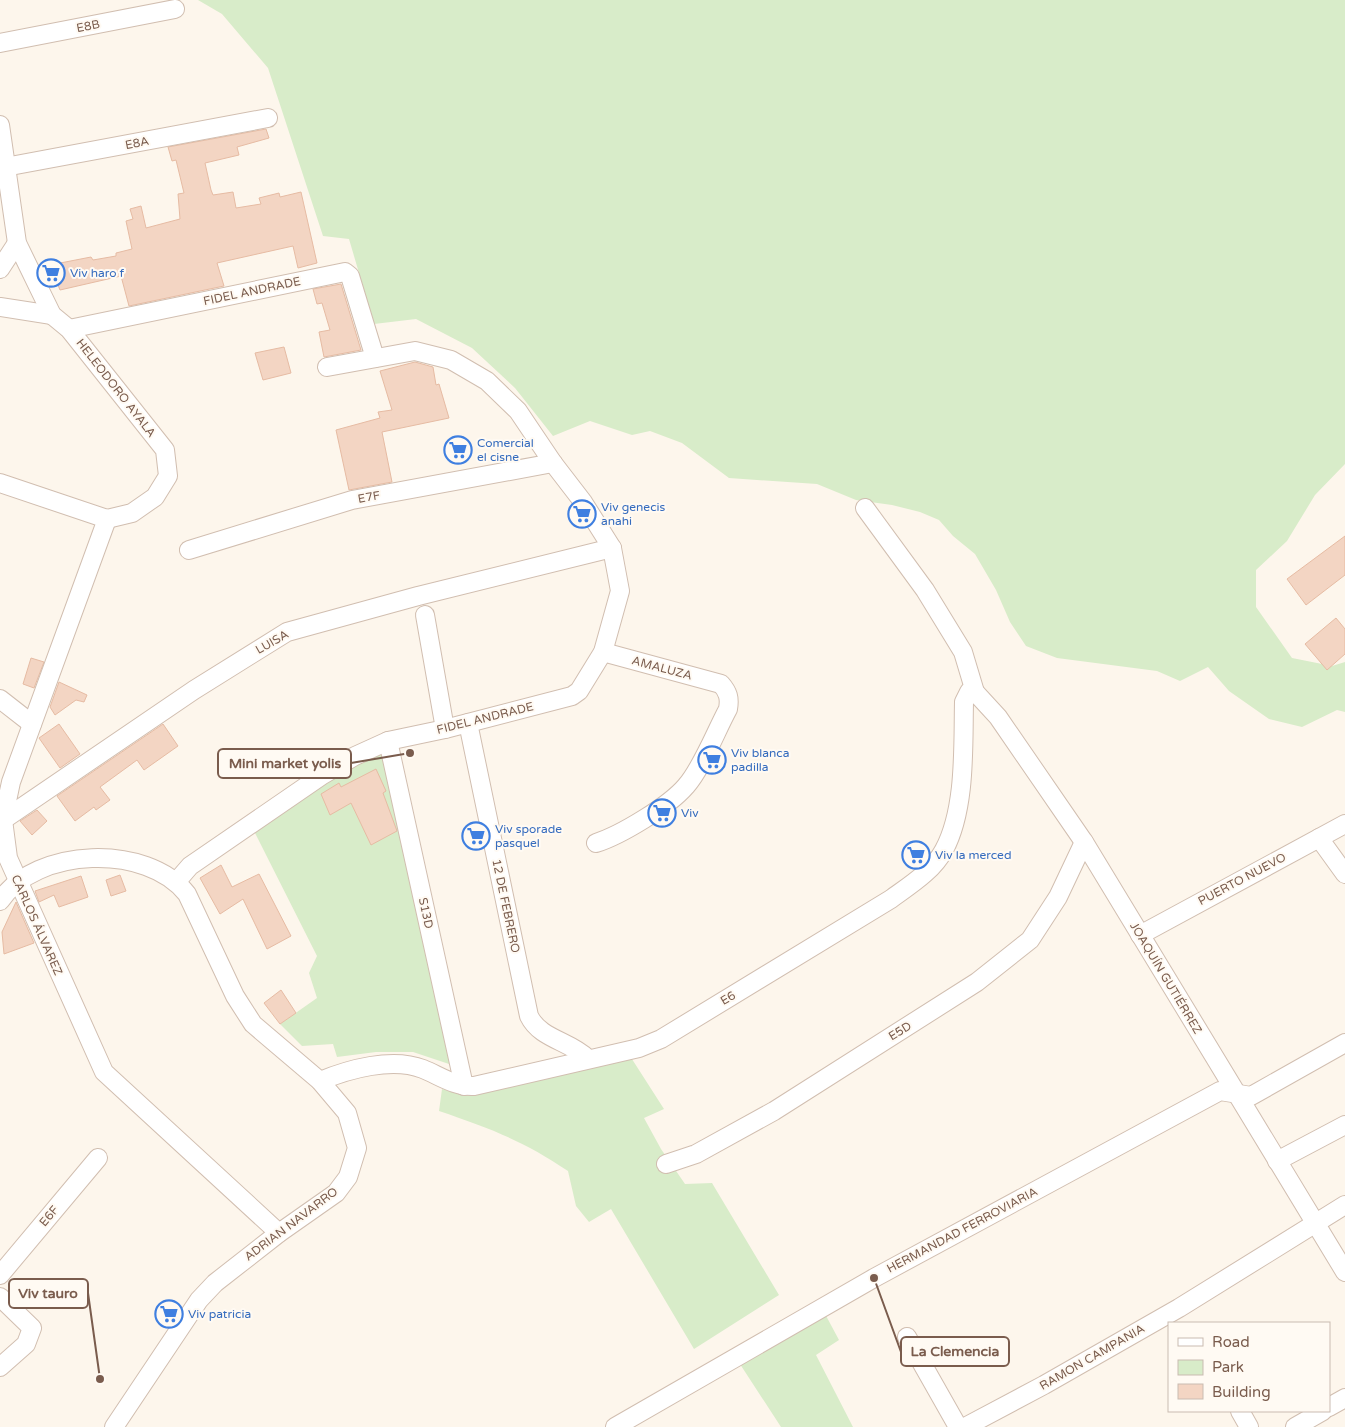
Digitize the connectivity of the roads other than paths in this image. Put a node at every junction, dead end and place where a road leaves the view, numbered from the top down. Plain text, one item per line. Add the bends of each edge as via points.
1 (175, 9) dead end
2 (0, 43) edge
3 (268, 118) dead end
4 (0, 124) edge
5 (5, 167) junction
6 (17, 243) junction
7 (0, 269) edge
8 (0, 308) edge
9 (52, 314) junction
10 (69, 329) junction
11 (375, 358) junction
12 (328, 368) dead end
13 (553, 464) junction
14 (0, 483) edge
15 (865, 508) dead end
16 (107, 519) junction
17 (612, 548) junction
18 (189, 550) dead end
19 (425, 615) dead end
20 (603, 652) junction
21 (975, 692) junction
22 (0, 699) edge
23 (32, 724) junction
24 (468, 724) junction
25 (445, 729) junction
26 (388, 741) junction
27 (3, 820) junction
28 (1345, 824) edge
29 (1319, 838) junction
30 (1084, 842) junction
31 (596, 843) dead end
32 (1345, 874) edge
33 (17, 881) junction
34 (177, 881) junction
35 (0, 901) edge
36 (1140, 935) junction
37 (1345, 1043) edge
38 (587, 1058) junction
39 (320, 1081) junction
40 (464, 1086) junction
41 (1236, 1092) junction
42 (1345, 1125) edge
43 (98, 1158) dead end
44 (1277, 1161) junction
45 (666, 1164) dead end
46 (1345, 1205) edge
47 (1315, 1222) junction
48 (279, 1233) junction
49 (1345, 1272) edge
50 (0, 1275) edge
51 (0, 1297) edge
52 (907, 1337) dead end
53 (0, 1367) edge
54 (1345, 1398) edge
55 (1018, 1399) junction
56 (1330, 1406) edge
57 (1241, 1412) edge
58 (1321, 1412) edge
59 (114, 1427) edge
60 (615, 1427) edge
61 (958, 1427) edge
62 (965, 1427) edge
63 (991, 1427) edge
64 (1249, 1427) edge
65 (1295, 1427) edge

1 - 2 street, E8B
3 - 5 street, E8A
4 - 5 street, HELEODORO AYALA
5 - 6 street, HELEODORO AYALA
6 - 7 street
6 - 9 street, HELEODORO AYALA
8 - 9 street
9 - 10 street, HELEODORO AYALA
10 - 11 street, FIDEL ANDRADE via 345,272 350,276
10 - 16 street, HELEODORO AYALA via 165,450 168,476 155,497 132,513
11 - 12 street, FIDEL ANDRADE
11 - 13 street, FIDEL ANDRADE via 415,351 451,360 487,380 518,412
13 - 17 street, FIDEL ANDRADE via 583,502
13 - 18 street, E7F via 352,500
14 - 16 street
15 - 21 street via 925,590 963,652
16 - 23 street, CARLOS ÁLVAREZ
17 - 20 street, FIDEL ANDRADE via 620,591
17 - 27 street, LUISA via 287,632 194,690
19 - 25 street
20 - 24 street, FIDEL ANDRADE via 579,691 572,696
20 - 31 street, AMALUZA via 721,684 730,700 687,786 613,838
21 - 30 street, JOAQUÍN GUTIÉRREZ via 998,718
21 - 38 street, E6 via 969,692 964,702 962,776 953,827 944,851 927,872 891,899 661,1039 639,1048
22 - 23 street
23 - 27 street, CARLOS ÁLVAREZ via 11,782
24 - 25 street, FIDEL ANDRADE
24 - 38 street, 12 DE FEBRERO via 529,1016 539,1030 579,1049
25 - 26 street, FIDEL ANDRADE
26 - 34 street, FIDEL ANDRADE via 321,776 190,866
26 - 40 street, S13D
27 - 33 street, CARLOS ÁLVAREZ via 8,858
28 - 29 street, PUERTO NUEVO
29 - 32 street
29 - 36 street, PUERTO NUEVO
30 - 36 street, JOAQUÍN GUTIÉRREZ
30 - 45 street, E5D via 1058,897 1030,940 978,982 774,1111 696,1154
33 - 34 street, ADRIAN NAVARRO via 61,861 121,859 158,869
33 - 35 street
33 - 48 street, CARLOS ÁLVAREZ via 104,1072
34 - 39 street, ADRIAN NAVARRO via 187,894 235,996 254,1024
36 - 41 street, JOAQUÍN GUTIÉRREZ
37 - 41 street via 1251,1096
38 - 40 street, E6
39 - 40 street via 345,1070 385,1064 420,1068
39 - 48 street, ADRIAN NAVARRO via 347,1113 357,1148 348,1177 336,1194
41 - 44 street, JOAQUÍN GUTIÉRREZ
41 - 60 street, HERMANDAD FERROVIARIA via 1220,1091 874,1278
42 - 44 street
43 - 50 street, E6F
44 - 47 street, JOAQUÍN GUTIÉRREZ
46 - 47 street, RAMON CAMPANIA
47 - 49 street, JOAQUÍN GUTIÉRREZ
47 - 55 street, RAMON CAMPANIA via 1180,1308
48 - 59 street, ADRIAN NAVARRO via 215,1283 199,1300
51 - 53 street via 32,1328 26,1344
52 - 61 street
54 - 56 street
55 - 62 street, RAMON CAMPANIA
55 - 63 street via 1010,1413
57 - 64 street
58 - 65 street

